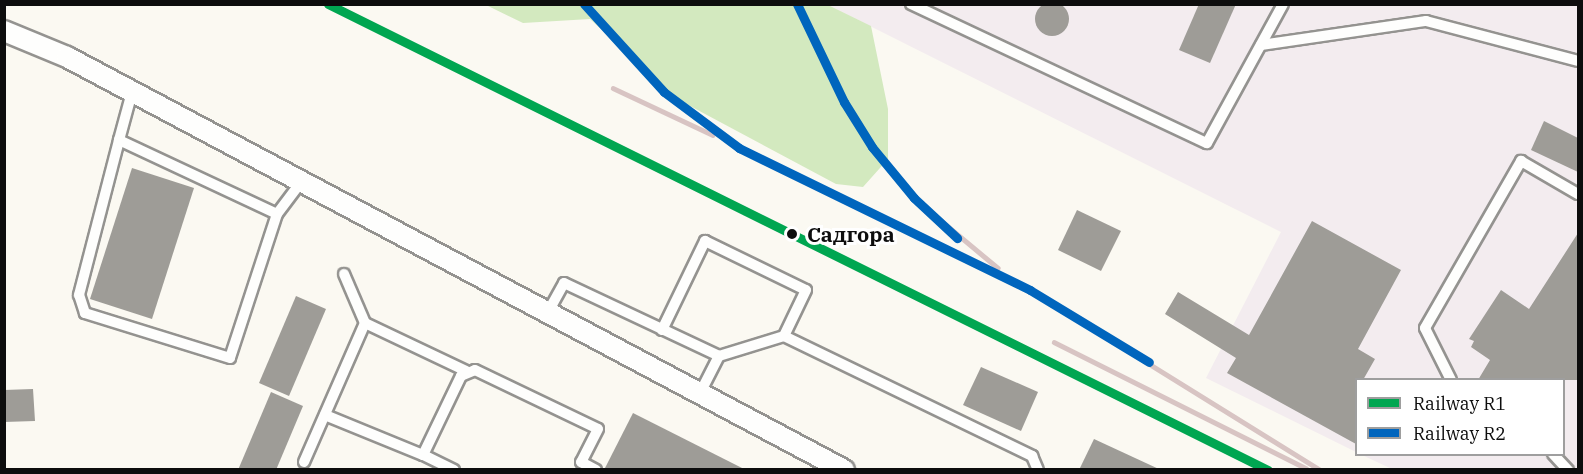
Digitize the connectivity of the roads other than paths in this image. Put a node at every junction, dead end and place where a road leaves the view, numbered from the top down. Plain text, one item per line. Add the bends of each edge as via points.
1 (911, 4) edge
2 (1283, 4) edge
3 (4, 31) edge
4 (1261, 45) junction
5 (1578, 61) edge
6 (132, 92) junction
7 (118, 140) junction
8 (301, 182) junction
9 (1578, 194) edge
10 (278, 214) junction
11 (344, 274) dead end
12 (548, 312) junction
13 (365, 323) junction
14 (662, 330) junction
15 (784, 336) junction
16 (719, 356) junction
17 (466, 371) junction
18 (1449, 378) edge
19 (699, 395) junction
20 (324, 415) junction
21 (423, 455) junction
22 (1554, 456) edge
23 (304, 462) dead end
24 (454, 470) edge
25 (596, 470) edge
26 (844, 470) edge
27 (1038, 470) edge
28 (1568, 470) edge

1 - 4 lane via 1207,143
2 - 4 lane
3 - 6 street
4 - 5 lane via 1426,21
6 - 7 lane
6 - 8 street
7 - 10 lane
7 - 10 lane via 79,296 85,313 230,358
8 - 10 lane
8 - 12 street
9 - 18 lane via 1521,161 1425,328
11 - 13 lane
12 - 14 lane via 564,283
12 - 19 street
13 - 17 lane
13 - 20 lane
14 - 15 lane via 705,241 806,290
14 - 16 lane
15 - 16 lane
15 - 27 lane via 1032,456
16 - 19 lane
17 - 21 lane
17 - 25 lane via 475,370 598,429 581,462
19 - 26 street
20 - 21 lane
20 - 23 lane
21 - 24 lane
22 - 28 lane

